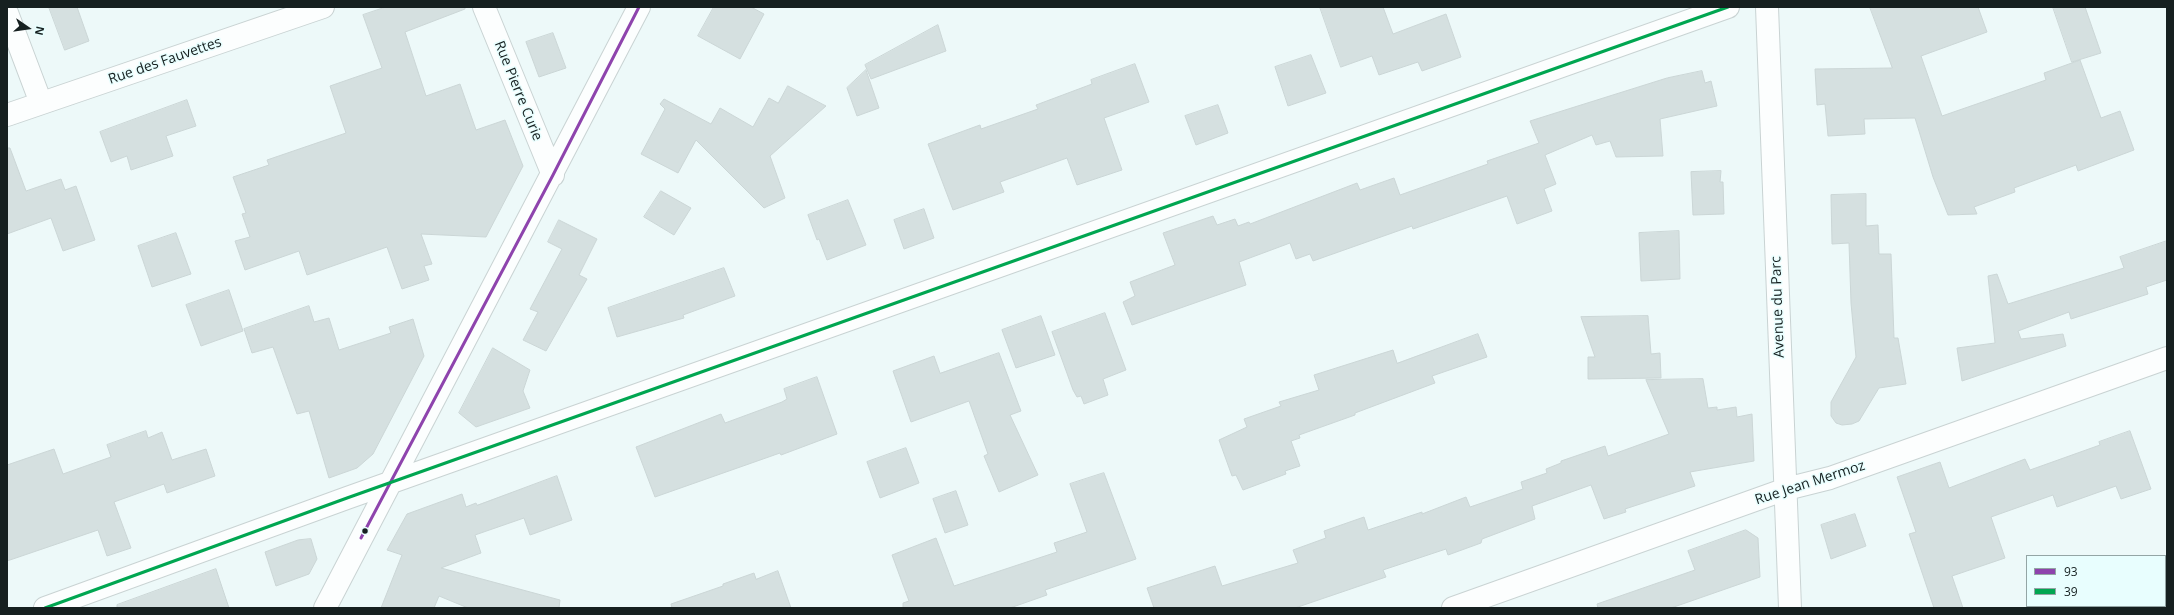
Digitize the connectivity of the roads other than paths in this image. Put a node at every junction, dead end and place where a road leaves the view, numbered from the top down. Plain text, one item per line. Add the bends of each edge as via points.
1 (484, 7) edge
2 (639, 7) edge
3 (1728, 7) edge
4 (1767, 7) edge
5 (318, 8) edge
6 (7, 13) edge
7 (41, 103) junction
8 (7, 115) edge
9 (553, 175) junction
10 (2167, 358) edge
11 (388, 484) junction
12 (1786, 489) junction
13 (45, 608) edge
14 (325, 608) edge
15 (1453, 608) edge
16 (1790, 608) edge

1 - 9 street, Rue Pierre Curie
2 - 9 street
3 - 11 street
4 - 12 street, Avenue du Parc
5 - 7 street, Rue des Fauvettes
6 - 7 street
7 - 8 street, Rue des Fauvettes
9 - 11 street
10 - 12 street, Rue Jean Mermoz via 1830,478
11 - 13 street
11 - 14 street
12 - 15 street, Rue Jean Mermoz
12 - 16 street, Avenue du Parc

